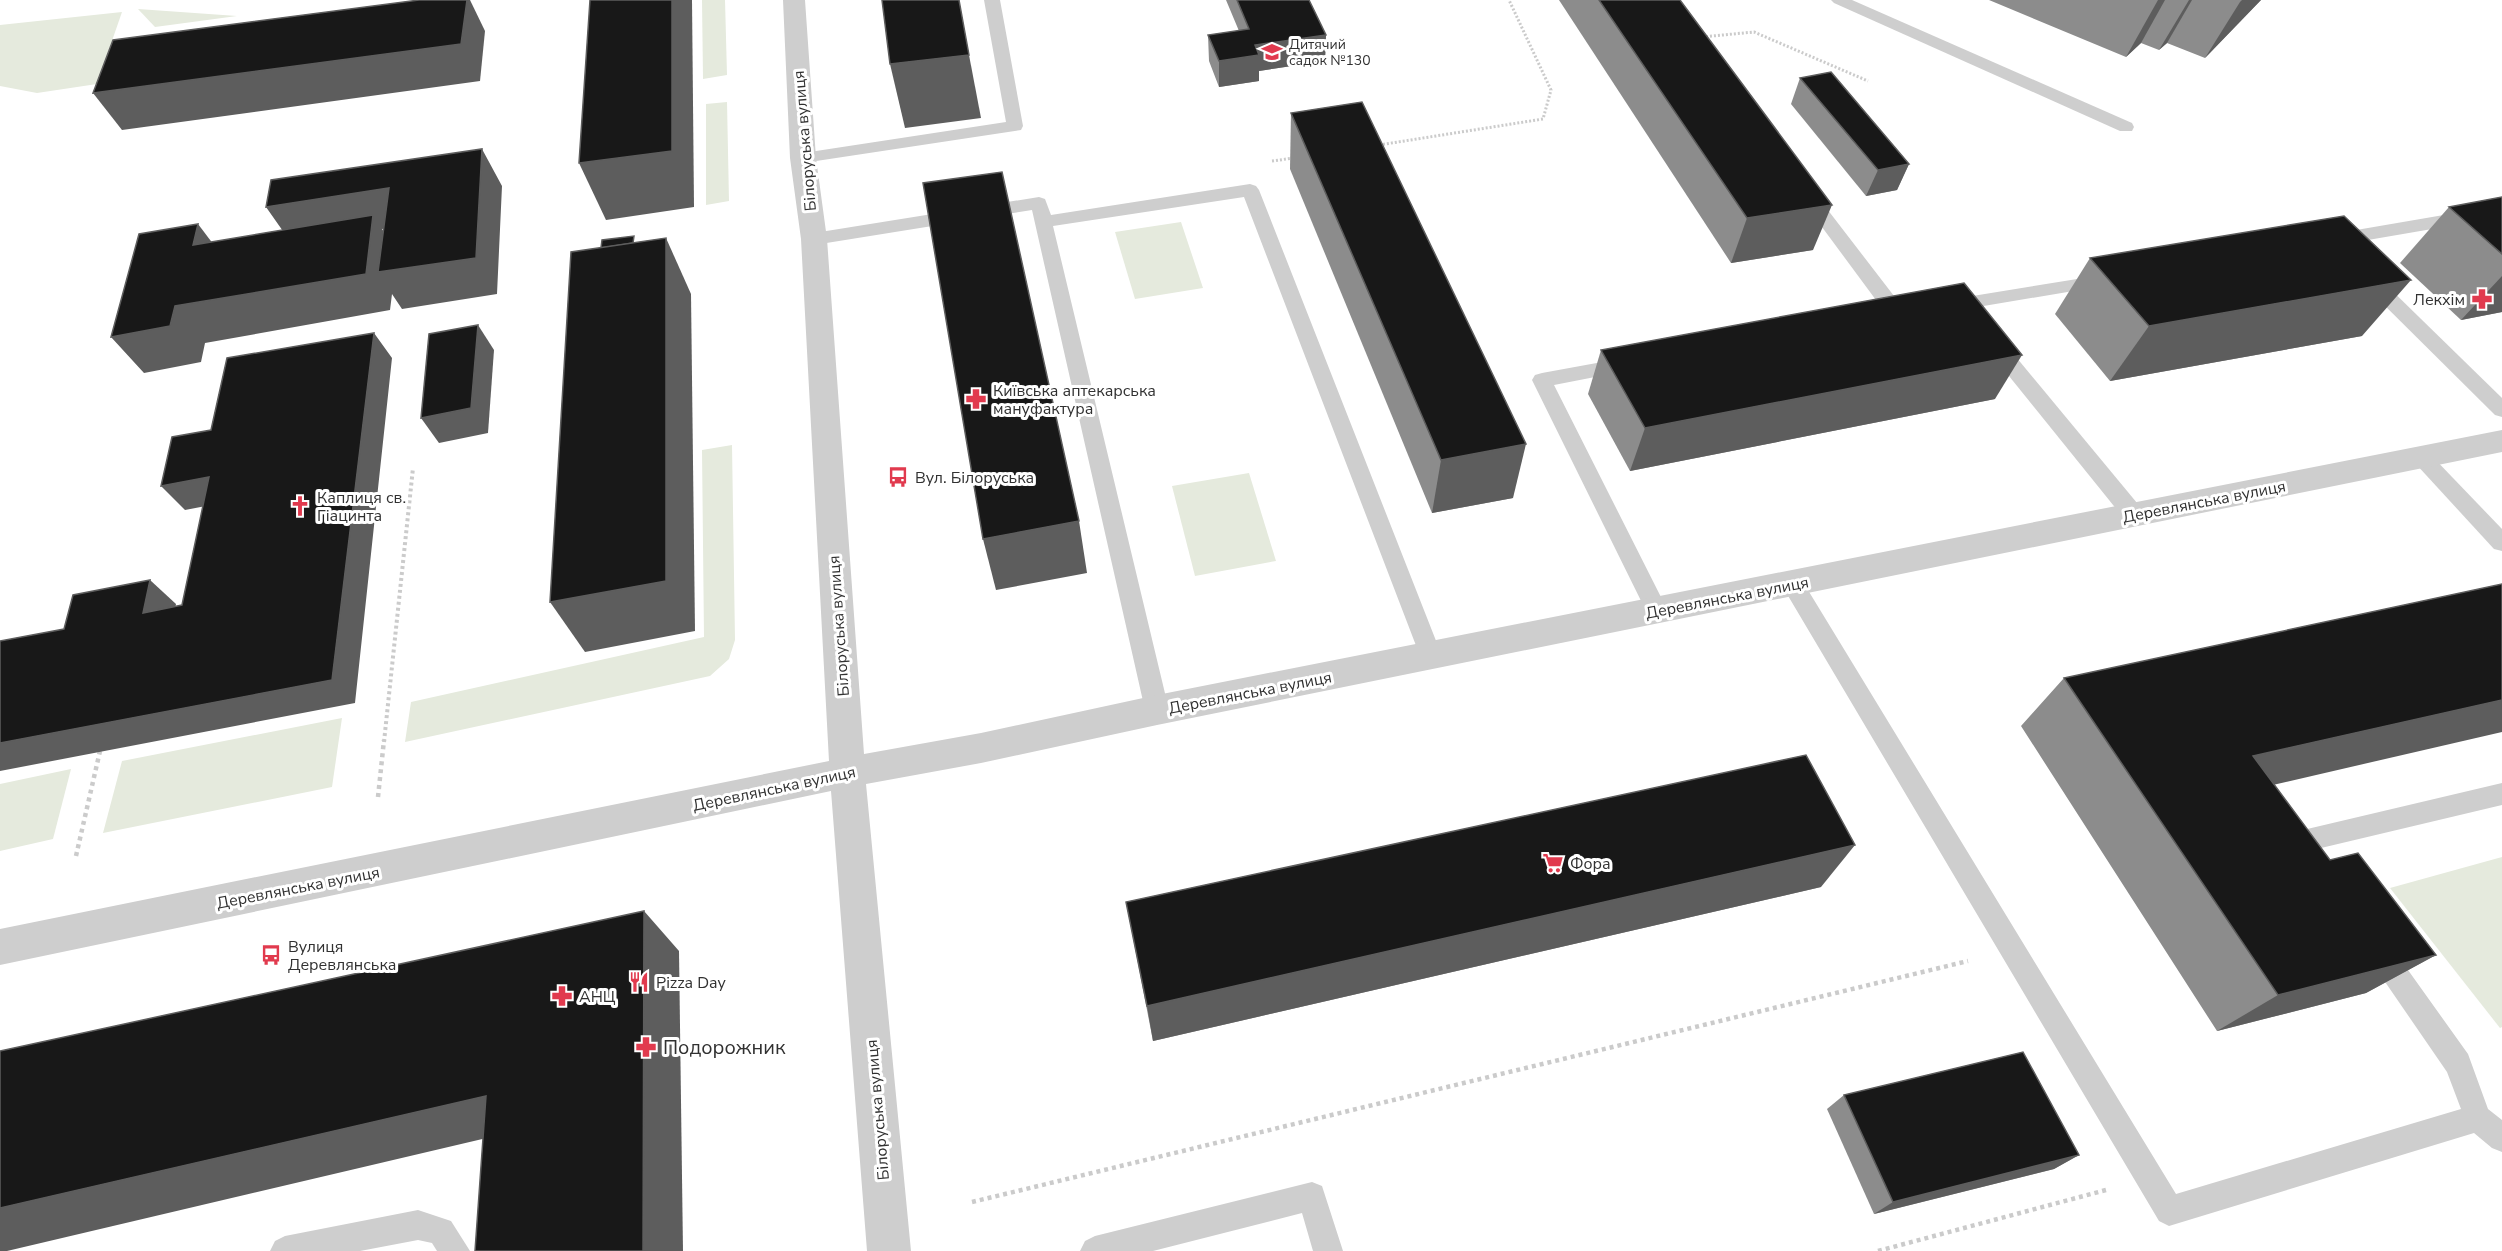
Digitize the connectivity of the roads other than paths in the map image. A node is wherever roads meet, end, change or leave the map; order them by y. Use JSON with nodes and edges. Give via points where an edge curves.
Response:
{"nodes":[{"id":1,"x":794,"y":0,"type":"edge"},
{"id":2,"x":992,"y":0,"type":"edge"},
{"id":3,"x":1839,"y":0,"type":"edge"},
{"id":4,"x":2126,"y":127,"type":"dead end"},
{"id":5,"x":803,"y":158,"type":"junction"},
{"id":6,"x":1797,"y":181,"type":"edge"},
{"id":7,"x":2502,"y":211,"type":"edge"},
{"id":8,"x":1043,"y":222,"type":"junction"},
{"id":9,"x":814,"y":239,"type":"junction"},
{"id":10,"x":2124,"y":277,"type":"edge"},
{"id":11,"x":1962,"y":304,"type":"junction"},
{"id":12,"x":1897,"y":314,"type":"junction"},
{"id":13,"x":1874,"y":318,"type":"edge"},
{"id":14,"x":1645,"y":361,"type":"edge"},
{"id":15,"x":2502,"y":410,"type":"edge"},
{"id":16,"x":2502,"y":441,"type":"edge"},
{"id":17,"x":2422,"y":458,"type":"junction"},
{"id":18,"x":2133,"y":515,"type":"junction"},
{"id":19,"x":2502,"y":543,"type":"edge"},
{"id":20,"x":1792,"y":584,"type":"junction"},
{"id":21,"x":1657,"y":611,"type":"junction"},
{"id":22,"x":1431,"y":656,"type":"junction"},
{"id":23,"x":1157,"y":710,"type":"junction"},
{"id":24,"x":849,"y":772,"type":"junction"},
{"id":25,"x":2502,"y":794,"type":"edge"},
{"id":26,"x":2323,"y":870,"type":"edge"},
{"id":27,"x":2364,"y":928,"type":"edge"},
{"id":28,"x":0,"y":947,"type":"edge"},
{"id":29,"x":2478,"y":1118,"type":"junction"},
{"id":30,"x":2502,"y":1138,"type":"edge"},
{"id":31,"x":285,"y":1251,"type":"edge"},
{"id":32,"x":455,"y":1251,"type":"edge"},
{"id":33,"x":889,"y":1251,"type":"edge"},
{"id":34,"x":1095,"y":1251,"type":"edge"},
{"id":35,"x":1328,"y":1251,"type":"edge"}],
"edges":[{"from":1,"to":5,"type":"street","name":"Білоруська вулиця"},
{"from":2,"to":5,"type":"lane","via":[[1015,126]]},
{"from":3,"to":4,"type":"lane"},
{"from":5,"to":9,"type":"street","name":"Білоруська вулиця"},
{"from":6,"to":12,"type":"lane"},
{"from":7,"to":15,"type":"lane","via":[[2324,241],[2350,260]]},
{"from":8,"to":9,"type":"lane","via":[[1039,203]]},
{"from":8,"to":22,"type":"lane","via":[[1250,190]]},
{"from":8,"to":23,"type":"lane"},
{"from":9,"to":24,"type":"street","name":"Білоруська вулиця"},
{"from":10,"to":11,"type":"lane"},
{"from":11,"to":12,"type":"lane"},
{"from":11,"to":18,"type":"lane"},
{"from":12,"to":13,"type":"lane"},
{"from":14,"to":21,"type":"lane","via":[[1542,380]]},
{"from":16,"to":17,"type":"street","name":"Деревлянська вулиця"},
{"from":17,"to":18,"type":"street","name":"Деревлянська вулиця"},
{"from":17,"to":19,"type":"lane"},
{"from":18,"to":20,"type":"street","name":"Деревлянська вулиця"},
{"from":20,"to":21,"type":"street","name":"Деревлянська вулиця"},
{"from":20,"to":29,"type":"lane","via":[[2169,1211]]},
{"from":21,"to":22,"type":"street","name":"Деревлянська вулиця"},
{"from":22,"to":23,"type":"street","name":"Деревлянська вулиця"},
{"from":23,"to":24,"type":"street","name":"Деревлянська вулиця"},
{"from":24,"to":28,"type":"street","name":"Деревлянська вулиця"},
{"from":24,"to":33,"type":"street","name":"Білоруська вулиця"},
{"from":25,"to":26,"type":"lane","via":[[2303,841]]},
{"from":27,"to":29,"type":"lane","via":[[2458,1064]]},
{"from":29,"to":30,"type":"lane"},
{"from":31,"to":32,"type":"lane","via":[[418,1225],[441,1231]]},
{"from":34,"to":35,"type":"lane","via":[[1312,1196]]}]}
